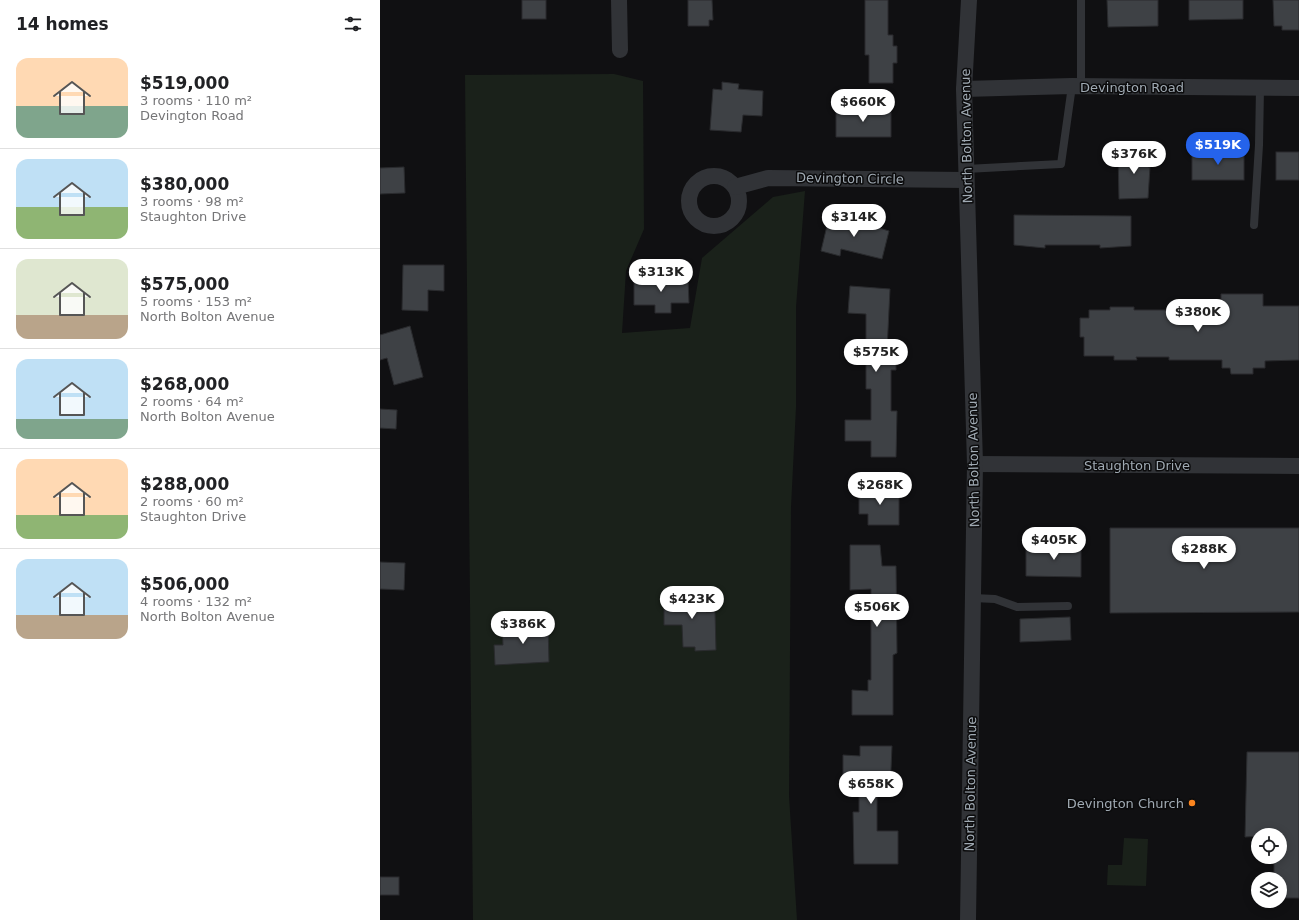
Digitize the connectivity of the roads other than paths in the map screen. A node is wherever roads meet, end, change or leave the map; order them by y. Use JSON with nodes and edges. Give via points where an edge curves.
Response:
{"nodes":[{"id":1,"x":619,"y":0,"type":"edge"},
{"id":2,"x":969,"y":0,"type":"edge"},
{"id":3,"x":1081,"y":0,"type":"edge"},
{"id":4,"x":620,"y":50,"type":"dead end"},
{"id":5,"x":1077,"y":86,"type":"junction"},
{"id":6,"x":1260,"y":88,"type":"junction"},
{"id":7,"x":1299,"y":88,"type":"edge"},
{"id":8,"x":964,"y":89,"type":"junction"},
{"id":9,"x":966,"y":174,"type":"junction"},
{"id":10,"x":735,"y":187,"type":"dead end"},
{"id":11,"x":1254,"y":225,"type":"dead end"},
{"id":12,"x":975,"y":464,"type":"junction"},
{"id":13,"x":1299,"y":466,"type":"edge"},
{"id":14,"x":973,"y":598,"type":"junction"},
{"id":15,"x":1068,"y":606,"type":"dead end"},
{"id":16,"x":968,"y":920,"type":"edge"}],
"edges":[{"from":1,"to":4,"type":"street"},
{"from":2,"to":8,"type":"street","name":"North Bolton Avenue"},
{"from":3,"to":5,"type":"lane"},
{"from":5,"to":6,"type":"street","name":"Devington Road"},
{"from":5,"to":8,"type":"street","name":"Devington Road"},
{"from":5,"to":9,"type":"lane","via":[[1061,164]]},
{"from":6,"to":7,"type":"street","name":"Devington Road"},
{"from":6,"to":11,"type":"lane"},
{"from":8,"to":9,"type":"street","name":"North Bolton Avenue"},
{"from":9,"to":10,"type":"street","name":"Devington Circle","via":[[768,178]]},
{"from":9,"to":12,"type":"street","name":"North Bolton Avenue"},
{"from":12,"to":13,"type":"street","name":"Staughton Drive"},
{"from":12,"to":14,"type":"street","name":"North Bolton Avenue"},
{"from":14,"to":15,"type":"lane","via":[[995,599],[1017,607]]},
{"from":14,"to":16,"type":"street","name":"North Bolton Avenue"}]}
